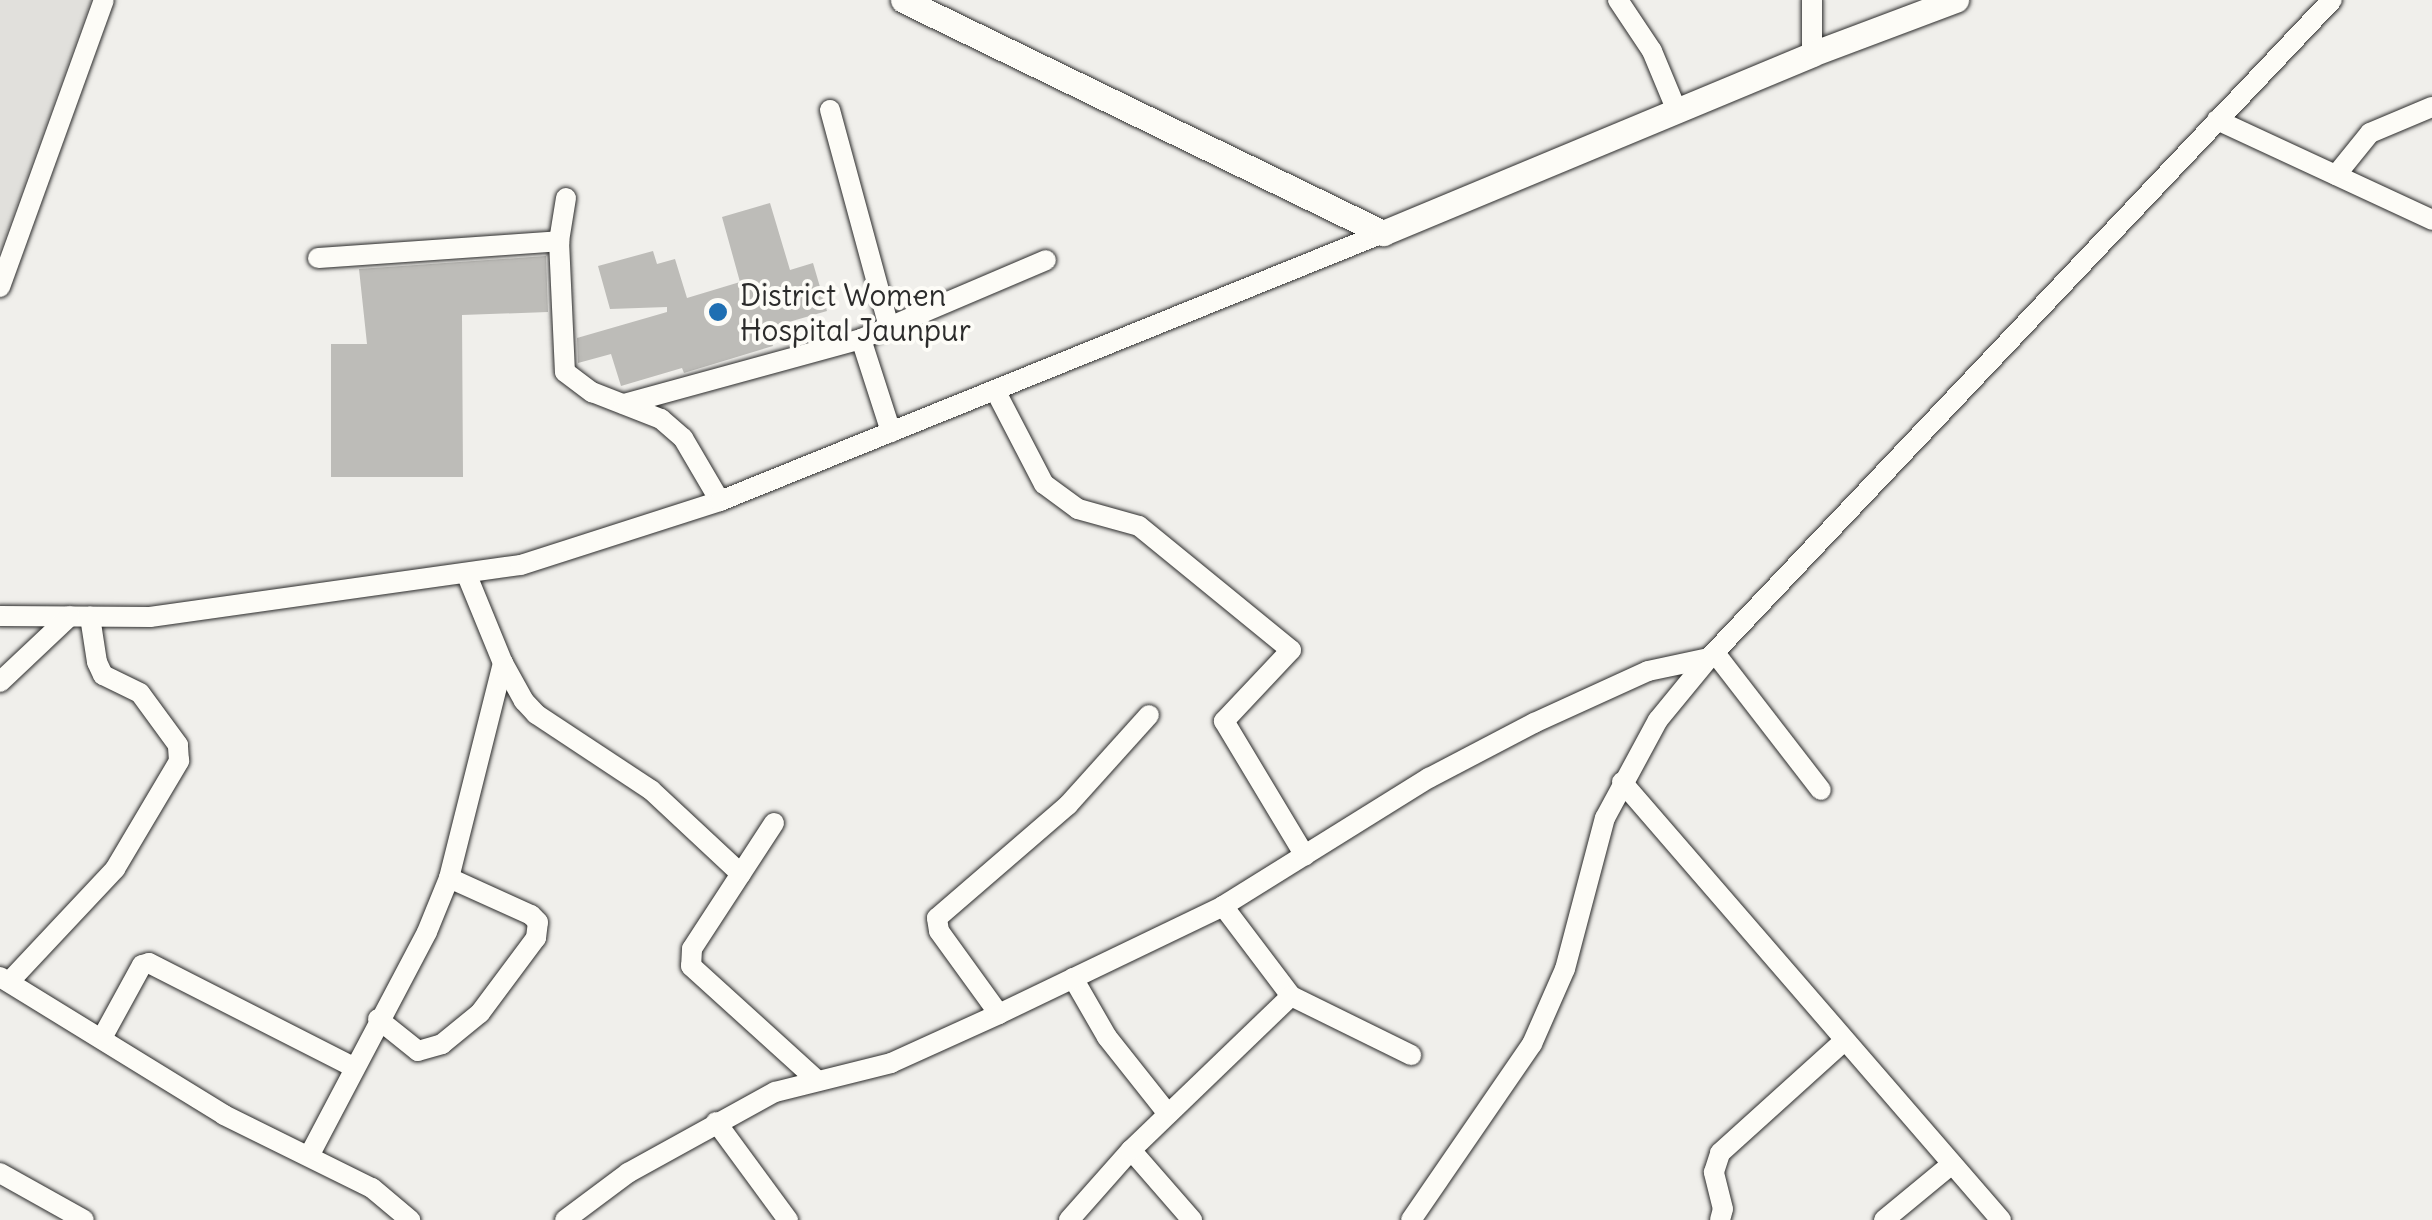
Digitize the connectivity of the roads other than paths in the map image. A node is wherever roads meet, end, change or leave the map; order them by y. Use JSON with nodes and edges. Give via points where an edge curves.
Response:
{"nodes":[{"id":1,"x":104,"y":0,"type":"edge"},
{"id":2,"x":903,"y":0,"type":"edge"},
{"id":3,"x":1618,"y":0,"type":"edge"},
{"id":4,"x":1812,"y":0,"type":"edge"},
{"id":5,"x":1956,"y":0,"type":"edge"},
{"id":6,"x":2332,"y":0,"type":"edge"},
{"id":7,"x":940,"y":9,"type":"edge"},
{"id":8,"x":1812,"y":54,"type":"junction"},
{"id":9,"x":2432,"y":107,"type":"edge"},
{"id":10,"x":830,"y":110,"type":"dead end"},
{"id":11,"x":1676,"y":111,"type":"junction"},
{"id":12,"x":2217,"y":120,"type":"junction"},
{"id":13,"x":2336,"y":175,"type":"junction"},
{"id":14,"x":566,"y":198,"type":"dead end"},
{"id":15,"x":2432,"y":220,"type":"edge"},
{"id":16,"x":1383,"y":233,"type":"junction"},
{"id":17,"x":559,"y":241,"type":"junction"},
{"id":18,"x":318,"y":258,"type":"dead end"},
{"id":19,"x":1046,"y":260,"type":"dead end"},
{"id":20,"x":0,"y":287,"type":"edge"},
{"id":21,"x":889,"y":327,"type":"junction"},
{"id":22,"x":861,"y":339,"type":"junction"},
{"id":23,"x":994,"y":390,"type":"junction"},
{"id":24,"x":624,"y":404,"type":"junction"},
{"id":25,"x":892,"y":432,"type":"junction"},
{"id":26,"x":720,"y":502,"type":"junction"},
{"id":27,"x":466,"y":573,"type":"junction"},
{"id":28,"x":0,"y":616,"type":"edge"},
{"id":29,"x":80,"y":616,"type":"junction"},
{"id":30,"x":1712,"y":656,"type":"junction"},
{"id":31,"x":503,"y":664,"type":"junction"},
{"id":32,"x":0,"y":682,"type":"edge"},
{"id":33,"x":1149,"y":715,"type":"dead end"},
{"id":34,"x":1622,"y":782,"type":"junction"},
{"id":35,"x":1821,"y":790,"type":"dead end"},
{"id":36,"x":774,"y":823,"type":"dead end"},
{"id":37,"x":1304,"y":856,"type":"junction"},
{"id":38,"x":741,"y":874,"type":"junction"},
{"id":39,"x":448,"y":878,"type":"junction"},
{"id":40,"x":1223,"y":906,"type":"junction"},
{"id":41,"x":1073,"y":978,"type":"junction"},
{"id":42,"x":5,"y":980,"type":"edge"},
{"id":43,"x":1291,"y":996,"type":"junction"},
{"id":44,"x":999,"y":1014,"type":"junction"},
{"id":45,"x":378,"y":1019,"type":"junction"},
{"id":46,"x":102,"y":1038,"type":"junction"},
{"id":47,"x":1843,"y":1042,"type":"junction"},
{"id":48,"x":1411,"y":1054,"type":"dead end"},
{"id":49,"x":353,"y":1067,"type":"junction"},
{"id":50,"x":818,"y":1081,"type":"junction"},
{"id":51,"x":1168,"y":1114,"type":"junction"},
{"id":52,"x":716,"y":1122,"type":"junction"},
{"id":53,"x":1131,"y":1150,"type":"junction"},
{"id":54,"x":309,"y":1156,"type":"junction"},
{"id":55,"x":1952,"y":1164,"type":"junction"},
{"id":56,"x":0,"y":1173,"type":"edge"},
{"id":57,"x":49,"y":1212,"type":"edge"},
{"id":58,"x":84,"y":1220,"type":"edge"},
{"id":59,"x":410,"y":1220,"type":"edge"},
{"id":60,"x":564,"y":1220,"type":"edge"},
{"id":61,"x":788,"y":1220,"type":"edge"},
{"id":62,"x":1069,"y":1220,"type":"edge"},
{"id":63,"x":1192,"y":1220,"type":"edge"},
{"id":64,"x":1411,"y":1220,"type":"edge"},
{"id":65,"x":1720,"y":1220,"type":"edge"},
{"id":66,"x":1884,"y":1220,"type":"edge"},
{"id":67,"x":2001,"y":1220,"type":"edge"}],
"edges":[{"from":1,"to":20,"type":"street"},
{"from":2,"to":7,"type":"main road"},
{"from":3,"to":11,"type":"street","via":[[1652,51]]},
{"from":4,"to":8,"type":"street"},
{"from":5,"to":8,"type":"main road"},
{"from":6,"to":12,"type":"street"},
{"from":7,"to":16,"type":"main road"},
{"from":8,"to":11,"type":"main road"},
{"from":9,"to":13,"type":"street","via":[[2370,133]]},
{"from":10,"to":21,"type":"street"},
{"from":11,"to":16,"type":"main road"},
{"from":12,"to":13,"type":"street"},
{"from":12,"to":30,"type":"street"},
{"from":13,"to":15,"type":"street"},
{"from":14,"to":17,"type":"street"},
{"from":16,"to":23,"type":"street"},
{"from":17,"to":18,"type":"street"},
{"from":17,"to":24,"type":"street","via":[[565,372]]},
{"from":19,"to":21,"type":"street"},
{"from":21,"to":22,"type":"street"},
{"from":22,"to":24,"type":"street"},
{"from":22,"to":25,"type":"street"},
{"from":23,"to":25,"type":"street"},
{"from":23,"to":37,"type":"street","via":[[1044,484],[1078,509],[1139,526],[1291,650],[1224,721]]},
{"from":24,"to":26,"type":"street","via":[[661,419],[683,438]]},
{"from":25,"to":26,"type":"street"},
{"from":26,"to":27,"type":"street","via":[[521,565]]},
{"from":27,"to":29,"type":"street","via":[[150,617]]},
{"from":27,"to":31,"type":"street"},
{"from":28,"to":29,"type":"street"},
{"from":29,"to":32,"type":"street"},
{"from":29,"to":42,"type":"street","via":[[103,674],[140,693],[178,745],[180,761],[115,868]]},
{"from":30,"to":34,"type":"street","via":[[1658,720]]},
{"from":30,"to":35,"type":"street"},
{"from":30,"to":37,"type":"street","via":[[1648,671],[1534,723]]},
{"from":31,"to":38,"type":"street","via":[[536,714],[651,790]]},
{"from":31,"to":39,"type":"street"},
{"from":33,"to":44,"type":"street","via":[[1068,805],[938,918],[939,931]]},
{"from":34,"to":47,"type":"street"},
{"from":34,"to":64,"type":"street","via":[[1605,818],[1565,969],[1532,1044]]},
{"from":36,"to":38,"type":"street"},
{"from":37,"to":40,"type":"street"},
{"from":38,"to":50,"type":"street","via":[[692,949],[691,966]]},
{"from":39,"to":45,"type":"street","via":[[427,932]]},
{"from":39,"to":45,"type":"street","via":[[532,915],[536,938],[480,1013],[442,1044],[418,1051]]},
{"from":40,"to":41,"type":"street"},
{"from":40,"to":43,"type":"street"},
{"from":41,"to":44,"type":"street"},
{"from":41,"to":51,"type":"street","via":[[1107,1036]]},
{"from":42,"to":46,"type":"street"},
{"from":43,"to":48,"type":"street"},
{"from":43,"to":51,"type":"street"},
{"from":44,"to":50,"type":"street","via":[[890,1062]]},
{"from":45,"to":49,"type":"street"},
{"from":46,"to":49,"type":"street","via":[[149,963]]},
{"from":46,"to":54,"type":"street","via":[[224,1115]]},
{"from":47,"to":55,"type":"street"},
{"from":47,"to":65,"type":"street","via":[[1720,1153],[1714,1172]]},
{"from":49,"to":54,"type":"street"},
{"from":50,"to":52,"type":"street","via":[[774,1092]]},
{"from":51,"to":53,"type":"street"},
{"from":52,"to":60,"type":"street"},
{"from":52,"to":61,"type":"street"},
{"from":53,"to":62,"type":"street"},
{"from":53,"to":63,"type":"street"},
{"from":54,"to":59,"type":"street","via":[[372,1188]]},
{"from":55,"to":66,"type":"street"},
{"from":55,"to":67,"type":"street"},
{"from":56,"to":57,"type":"street"},
{"from":57,"to":58,"type":"street"}]}
